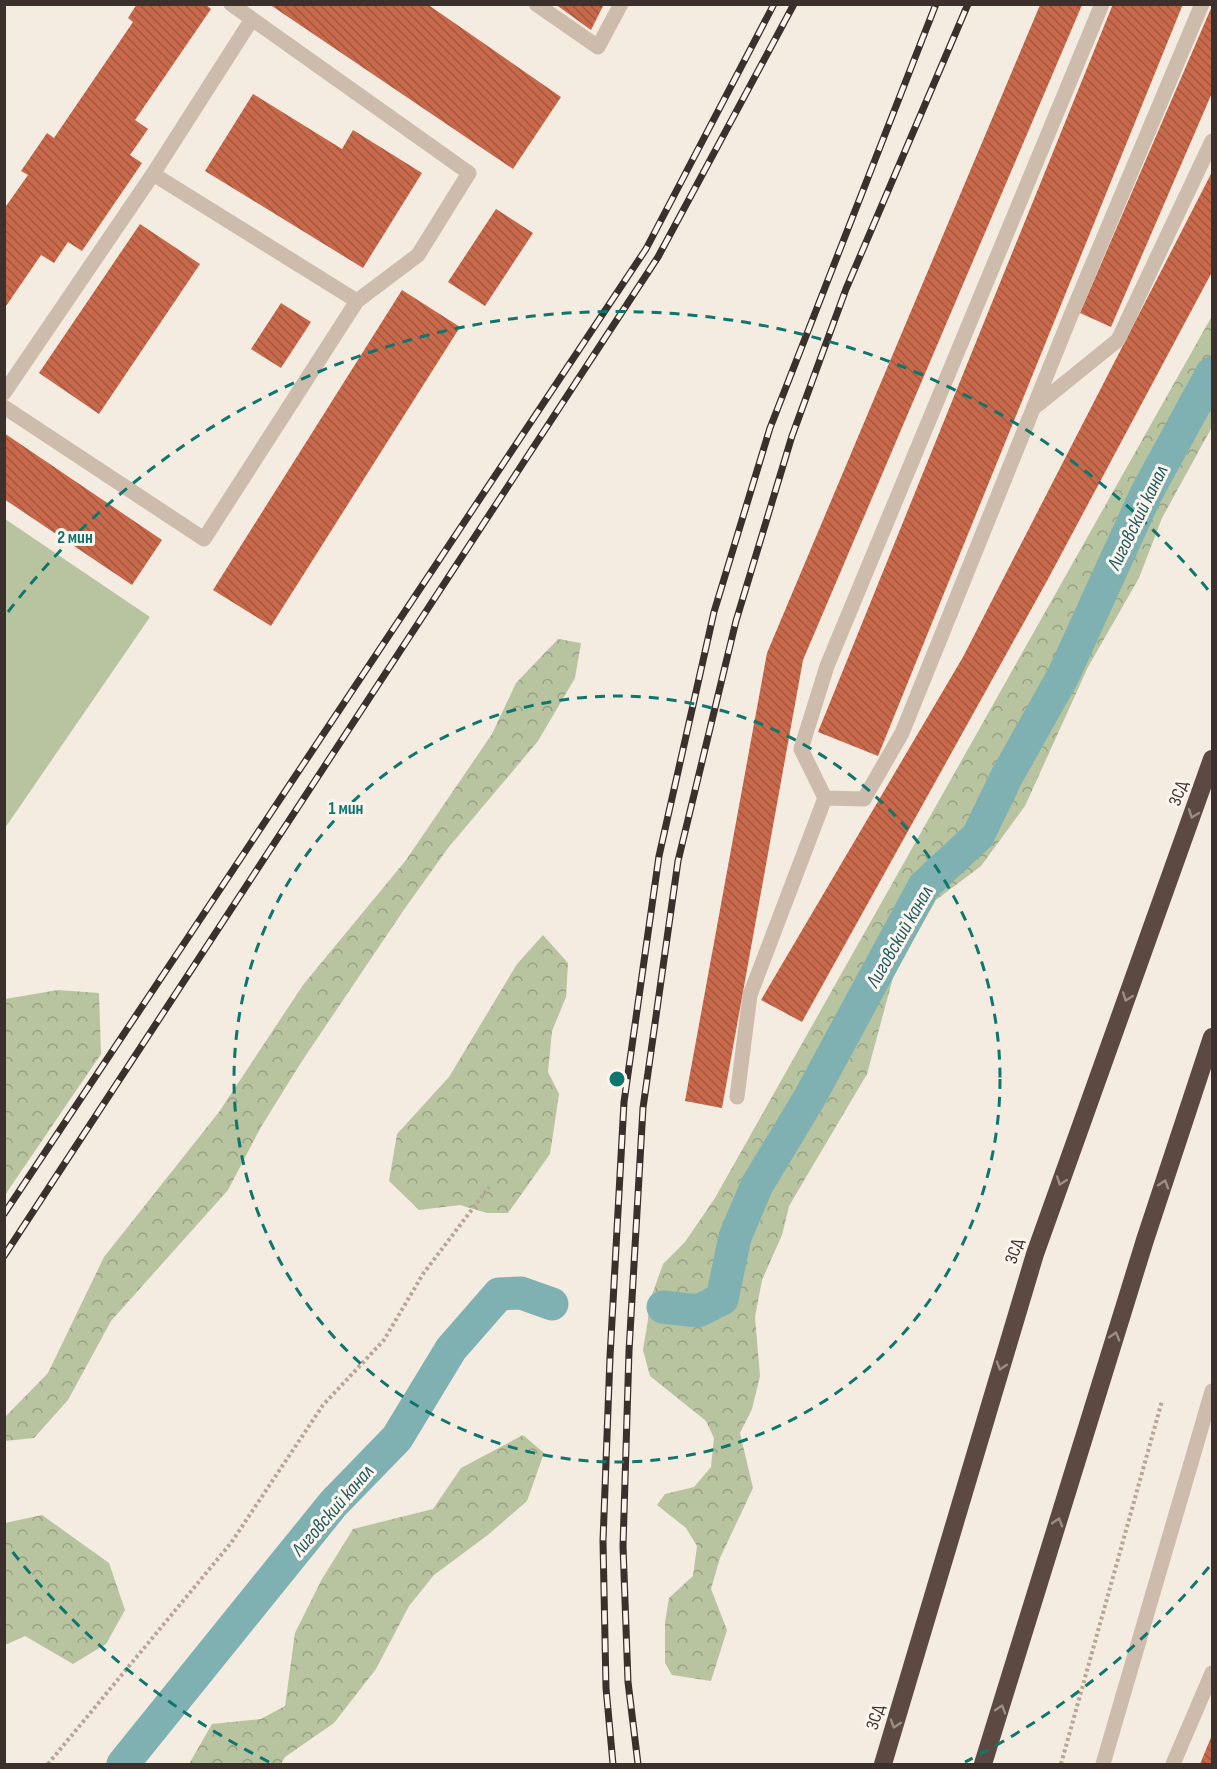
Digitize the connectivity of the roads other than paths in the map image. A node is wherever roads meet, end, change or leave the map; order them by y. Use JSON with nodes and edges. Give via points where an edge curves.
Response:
{"nodes":[{"id":1,"x":231,"y":4,"type":"edge"},
{"id":2,"x":536,"y":4,"type":"edge"},
{"id":3,"x":621,"y":4,"type":"edge"},
{"id":4,"x":1102,"y":4,"type":"edge"},
{"id":5,"x":1202,"y":4,"type":"edge"},
{"id":6,"x":252,"y":20,"type":"junction"},
{"id":7,"x":1212,"y":141,"type":"edge"},
{"id":8,"x":153,"y":174,"type":"junction"},
{"id":9,"x":357,"y":301,"type":"junction"},
{"id":10,"x":4,"y":393,"type":"edge"},
{"id":11,"x":4,"y":407,"type":"edge"},
{"id":12,"x":1033,"y":408,"type":"junction"},
{"id":13,"x":1212,"y":759,"type":"edge"},
{"id":14,"x":825,"y":798,"type":"junction"},
{"id":15,"x":1212,"y":1037,"type":"edge"},
{"id":16,"x":737,"y":1097,"type":"dead end"},
{"id":17,"x":1212,"y":1391,"type":"edge"},
{"id":18,"x":1212,"y":1673,"type":"edge"},
{"id":19,"x":883,"y":1764,"type":"edge"},
{"id":20,"x":983,"y":1764,"type":"edge"},
{"id":21,"x":1103,"y":1764,"type":"edge"},
{"id":22,"x":1173,"y":1764,"type":"edge"}],
"edges":[{"from":1,"to":6,"type":"street"},
{"from":2,"to":3,"type":"street","via":[[598,47]]},
{"from":4,"to":14,"type":"street","via":[[827,666],[801,749]]},
{"from":5,"to":12,"type":"street"},
{"from":6,"to":8,"type":"street"},
{"from":6,"to":9,"type":"street","via":[[469,173],[418,255]]},
{"from":7,"to":12,"type":"street","via":[[1118,340]]},
{"from":8,"to":9,"type":"street"},
{"from":8,"to":10,"type":"street"},
{"from":9,"to":11,"type":"street","via":[[204,539]]},
{"from":12,"to":14,"type":"street","via":[[902,733],[864,799]]},
{"from":13,"to":19,"type":"highway","name":"ЗСД","one_way":true,"via":[[1035,1254]]},
{"from":14,"to":16,"type":"street","via":[[750,995]]},
{"from":20,"to":15,"type":"highway","one_way":true},
{"from":17,"to":21,"type":"street"},
{"from":18,"to":22,"type":"street"}]}
